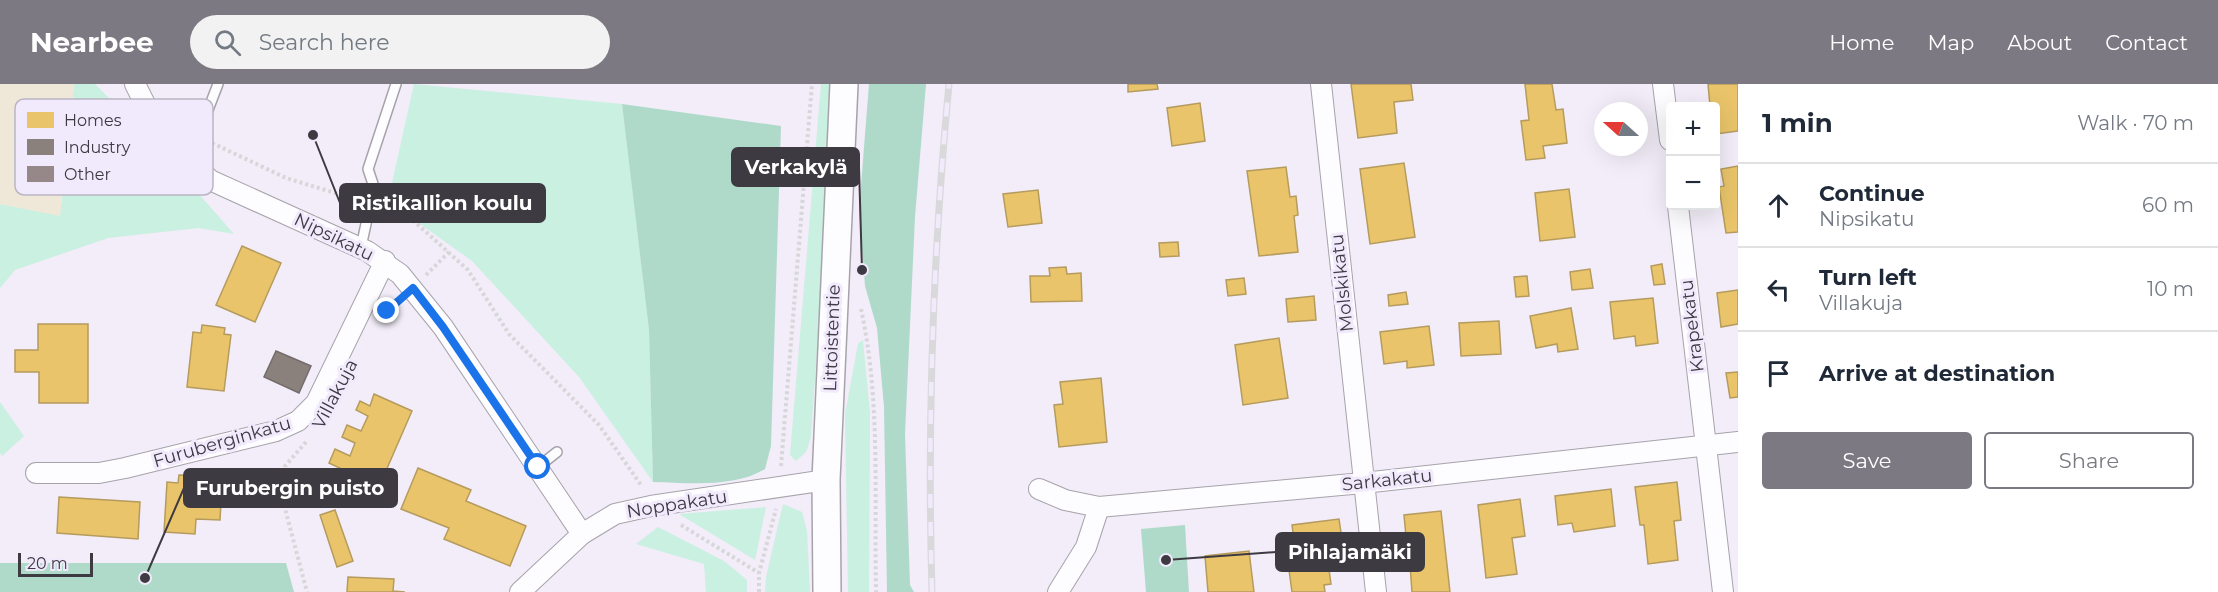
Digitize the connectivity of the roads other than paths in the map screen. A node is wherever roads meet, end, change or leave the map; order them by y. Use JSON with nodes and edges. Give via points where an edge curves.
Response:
{"nodes":[{"id":1,"x":218,"y":84,"type":"edge"},
{"id":2,"x":396,"y":84,"type":"edge"},
{"id":3,"x":844,"y":84,"type":"edge"},
{"id":4,"x":1321,"y":84,"type":"edge"},
{"id":5,"x":1663,"y":84,"type":"edge"},
{"id":6,"x":212,"y":99,"type":"edge"},
{"id":7,"x":1666,"y":105,"type":"edge"},
{"id":8,"x":213,"y":182,"type":"edge"},
{"id":9,"x":1678,"y":210,"type":"edge"},
{"id":10,"x":361,"y":248,"type":"junction"},
{"id":11,"x":385,"y":261,"type":"junction"},
{"id":12,"x":1738,"y":442,"type":"edge"},
{"id":13,"x":1706,"y":446,"type":"junction"},
{"id":14,"x":557,"y":452,"type":"dead end"},
{"id":15,"x":538,"y":467,"type":"junction"},
{"id":16,"x":36,"y":473,"type":"dead end"},
{"id":17,"x":826,"y":480,"type":"junction"},
{"id":18,"x":1364,"y":483,"type":"junction"},
{"id":19,"x":1039,"y":489,"type":"dead end"},
{"id":20,"x":1099,"y":507,"type":"junction"},
{"id":21,"x":582,"y":534,"type":"junction"},
{"id":22,"x":520,"y":592,"type":"edge"},
{"id":23,"x":827,"y":592,"type":"edge"},
{"id":24,"x":1058,"y":592,"type":"edge"},
{"id":25,"x":1376,"y":592,"type":"edge"},
{"id":26,"x":1723,"y":592,"type":"edge"}],
"edges":[{"from":1,"to":6,"type":"lane"},
{"from":2,"to":10,"type":"lane","via":[[368,169],[374,187]]},
{"from":3,"to":17,"type":"street","name":"Littoistentie"},
{"from":4,"to":18,"type":"street","name":"Molskikatu"},
{"from":5,"to":7,"type":"street"},
{"from":8,"to":10,"type":"street","name":"Nipsikatu"},
{"from":9,"to":13,"type":"street","name":"Krapekatu"},
{"from":10,"to":11,"type":"street","name":"Nipsikatu"},
{"from":11,"to":15,"type":"street","name":"Nipsikatu","via":[[413,288],[443,327]]},
{"from":11,"to":16,"type":"street","name":"Furuberginkatu","via":[[323,391],[308,414],[298,421],[276,431],[99,473]]},
{"from":12,"to":13,"type":"street","name":"Sarkakatu"},
{"from":13,"to":18,"type":"street","name":"Sarkakatu"},
{"from":13,"to":26,"type":"street","name":"Krapekatu"},
{"from":14,"to":15,"type":"lane"},
{"from":15,"to":21,"type":"street","name":"Nipsikatu"},
{"from":17,"to":21,"type":"street","name":"Noppakatu","via":[[651,506],[615,514]]},
{"from":17,"to":23,"type":"street","name":"Littoistentie"},
{"from":18,"to":20,"type":"street","name":"Sarkakatu"},
{"from":18,"to":25,"type":"street","name":"Molskikatu"},
{"from":19,"to":20,"type":"street","name":"Sarkakatu","via":[[1065,500]]},
{"from":20,"to":24,"type":"street","via":[[1086,548]]},
{"from":21,"to":22,"type":"street","name":"Noppakatu"}]}
